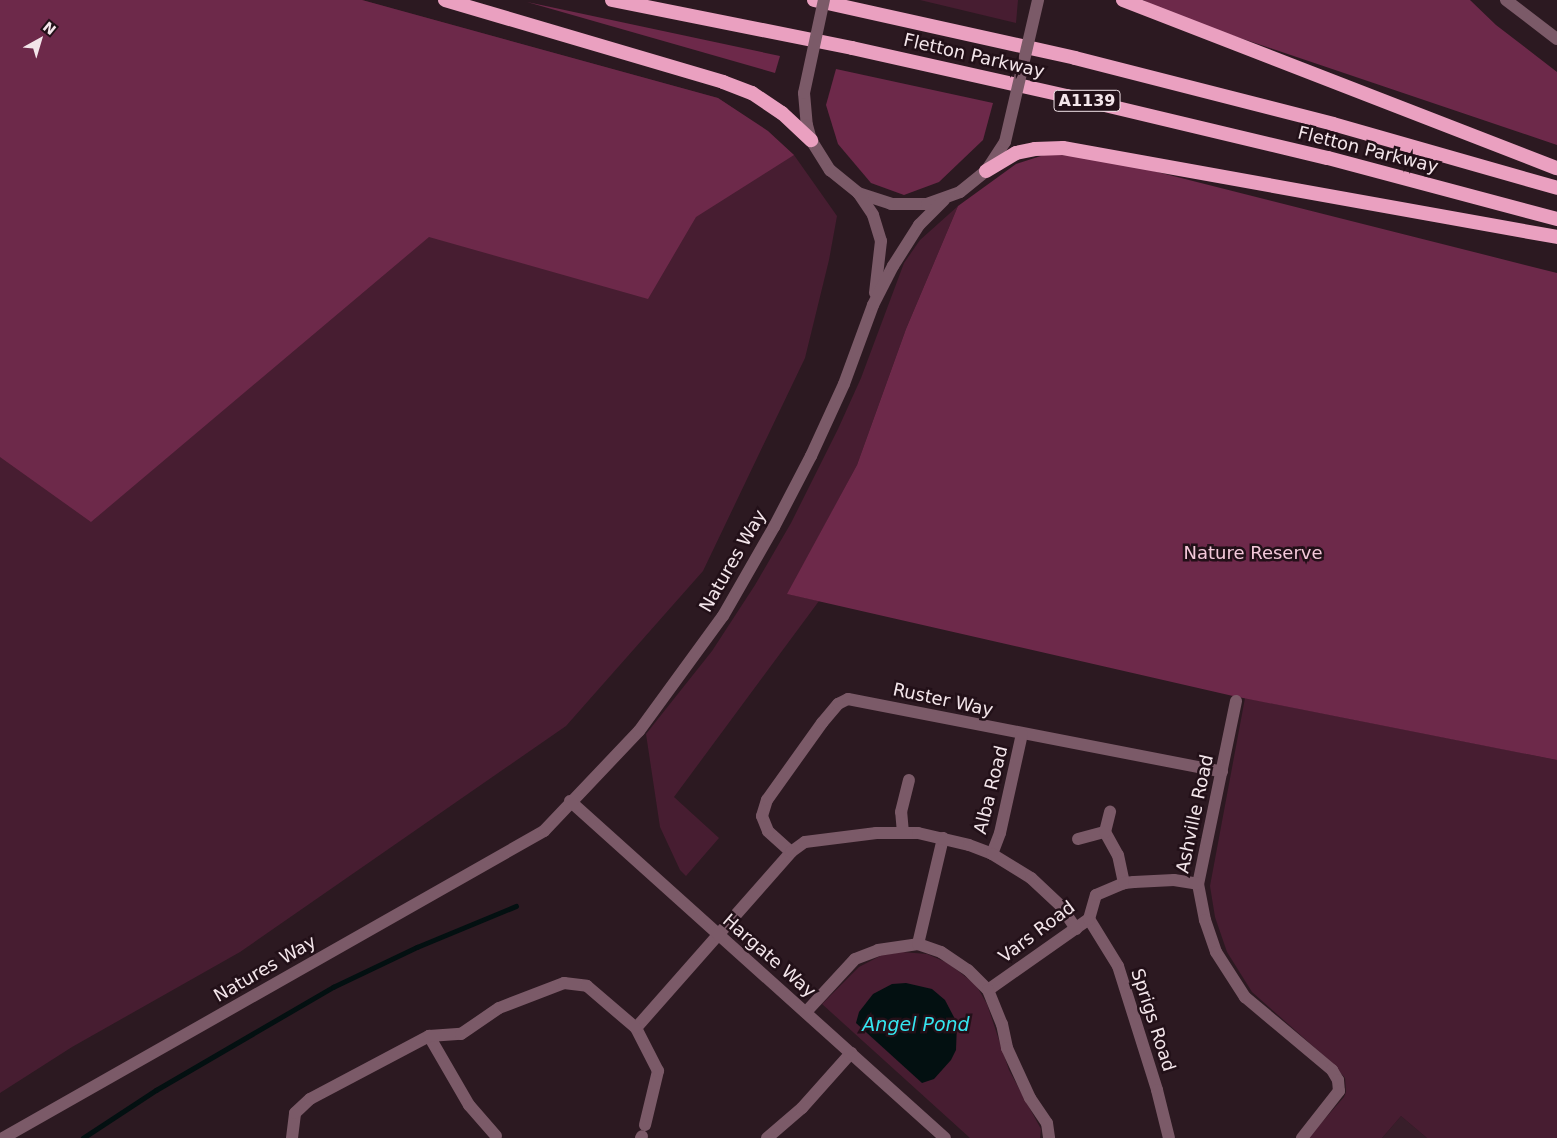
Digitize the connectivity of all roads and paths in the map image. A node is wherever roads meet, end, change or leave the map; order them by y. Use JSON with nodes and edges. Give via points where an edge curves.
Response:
{"nodes":[{"id":1,"x":445,"y":0,"type":"edge"},
{"id":2,"x":612,"y":0,"type":"edge"},
{"id":3,"x":814,"y":0,"type":"edge"},
{"id":4,"x":824,"y":0,"type":"edge"},
{"id":5,"x":1038,"y":0,"type":"edge"},
{"id":6,"x":1123,"y":0,"type":"edge"},
{"id":7,"x":1506,"y":0,"type":"edge"},
{"id":8,"x":1557,"y":40,"type":"edge"},
{"id":9,"x":811,"y":140,"type":"junction"},
{"id":10,"x":1557,"y":168,"type":"edge"},
{"id":11,"x":986,"y":171,"type":"junction"},
{"id":12,"x":1557,"y":188,"type":"edge"},
{"id":13,"x":858,"y":193,"type":"junction"},
{"id":14,"x":944,"y":200,"type":"junction"},
{"id":15,"x":1557,"y":219,"type":"edge"},
{"id":16,"x":1557,"y":237,"type":"edge"},
{"id":17,"x":873,"y":305,"type":"junction"},
{"id":18,"x":1236,"y":701,"type":"dead end"},
{"id":19,"x":1022,"y":734,"type":"junction"},
{"id":20,"x":1222,"y":772,"type":"junction"},
{"id":21,"x":909,"y":780,"type":"dead end"},
{"id":22,"x":570,"y":801,"type":"junction"},
{"id":23,"x":1110,"y":812,"type":"dead end"},
{"id":24,"x":1105,"y":832,"type":"junction"},
{"id":25,"x":903,"y":833,"type":"junction"},
{"id":26,"x":943,"y":838,"type":"junction"},
{"id":27,"x":1078,"y":838,"type":"dead end"},
{"id":28,"x":791,"y":852,"type":"junction"},
{"id":29,"x":992,"y":854,"type":"junction"},
{"id":30,"x":1124,"y":883,"type":"junction"},
{"id":31,"x":1198,"y":884,"type":"junction"},
{"id":32,"x":1089,"y":920,"type":"junction"},
{"id":33,"x":1076,"y":928,"type":"junction"},
{"id":34,"x":718,"y":935,"type":"junction"},
{"id":35,"x":918,"y":944,"type":"junction"},
{"id":36,"x":988,"y":990,"type":"junction"},
{"id":37,"x":806,"y":1012,"type":"junction"},
{"id":38,"x":636,"y":1028,"type":"junction"},
{"id":39,"x":429,"y":1036,"type":"junction"},
{"id":40,"x":851,"y":1053,"type":"junction"},
{"id":41,"x":643,"y":1133,"type":"edge"},
{"id":42,"x":496,"y":1136,"type":"dead end"},
{"id":43,"x":3,"y":1138,"type":"edge"},
{"id":44,"x":292,"y":1138,"type":"edge"},
{"id":45,"x":767,"y":1138,"type":"edge"},
{"id":46,"x":945,"y":1138,"type":"edge"},
{"id":47,"x":1049,"y":1138,"type":"edge"},
{"id":48,"x":1169,"y":1138,"type":"edge"},
{"id":49,"x":1302,"y":1138,"type":"edge"}],
"edges":[{"from":1,"to":9,"type":"highway","via":[[752,93],[782,113]]},
{"from":2,"to":15,"type":"highway","name":"Fletton Parkway","number":"A1139","via":[[852,48],[1067,96],[1328,158]]},
{"from":3,"to":12,"type":"highway","name":"Fletton Parkway","number":"A1139","via":[[1066,56],[1314,119]]},
{"from":4,"to":9,"type":"street","bridge":true,"via":[[804,93],[806,125]]},
{"from":5,"to":11,"type":"street","bridge":true,"via":[[1005,142]]},
{"from":6,"to":10,"type":"highway"},
{"from":7,"to":8,"type":"street"},
{"from":9,"to":13,"type":"street","via":[[830,170]]},
{"from":11,"to":14,"type":"street","via":[[960,192]]},
{"from":11,"to":16,"type":"highway","via":[[1016,153],[1063,148]]},
{"from":13,"to":14,"type":"street","via":[[874,200],[909,206]]},
{"from":13,"to":17,"type":"street","name":"Natures Way","via":[[873,215],[881,241]]},
{"from":14,"to":17,"type":"street","name":"Natures Way","via":[[919,225]]},
{"from":17,"to":22,"type":"street","name":"Natures Way","via":[[844,384],[811,456],[723,616],[639,731]]},
{"from":18,"to":20,"type":"street","name":"Ashville Road"},
{"from":19,"to":20,"type":"street","name":"Ruster Way"},
{"from":19,"to":28,"type":"street","name":"Ruster Way","via":[[848,699],[838,704],[767,800],[762,816],[768,831]]},
{"from":19,"to":29,"type":"street","name":"Alba Road","via":[[1000,833]]},
{"from":20,"to":31,"type":"street","name":"Ashville Road"},
{"from":21,"to":25,"type":"street","via":[[901,812]]},
{"from":22,"to":34,"type":"street","name":"Hargate Way"},
{"from":22,"to":43,"type":"street","name":"Natures Way","via":[[544,831]]},
{"from":23,"to":24,"type":"street"},
{"from":24,"to":27,"type":"street"},
{"from":24,"to":30,"type":"street","via":[[1118,855]]},
{"from":25,"to":26,"type":"street"},
{"from":25,"to":28,"type":"street","via":[[805,842]]},
{"from":26,"to":29,"type":"street"},
{"from":26,"to":35,"type":"street"},
{"from":28,"to":34,"type":"street"},
{"from":29,"to":33,"type":"street","via":[[1031,878],[1060,905]]},
{"from":30,"to":31,"type":"street","name":"Vars Road","via":[[1174,880]]},
{"from":30,"to":32,"type":"street","name":"Vars Road","via":[[1096,894]]},
{"from":31,"to":49,"type":"street","name":"Ashville Road","via":[[1216,952],[1244,998],[1332,1070],[1338,1080],[1339,1091]]},
{"from":32,"to":33,"type":"street","name":"Vars Road"},
{"from":32,"to":48,"type":"street","name":"Sprigs Road","via":[[1118,966]]},
{"from":33,"to":36,"type":"street","name":"Vars Road"},
{"from":34,"to":37,"type":"street","name":"Hargate Way"},
{"from":34,"to":38,"type":"street"},
{"from":35,"to":36,"type":"street","via":[[941,952],[968,970]]},
{"from":35,"to":37,"type":"street","via":[[878,950],[855,959]]},
{"from":36,"to":47,"type":"street","via":[[1002,1024],[1007,1048],[1030,1098],[1047,1123]]},
{"from":37,"to":40,"type":"street","name":"Hargate Way"},
{"from":38,"to":39,"type":"street","via":[[587,986],[564,983],[499,1008],[461,1034]]},
{"from":38,"to":41,"type":"street","via":[[658,1071]]},
{"from":39,"to":42,"type":"street","via":[[469,1105]]},
{"from":39,"to":44,"type":"street","via":[[310,1099],[295,1113]]},
{"from":40,"to":45,"type":"street","via":[[802,1108]]},
{"from":40,"to":46,"type":"street","name":"Hargate Way"}]}
